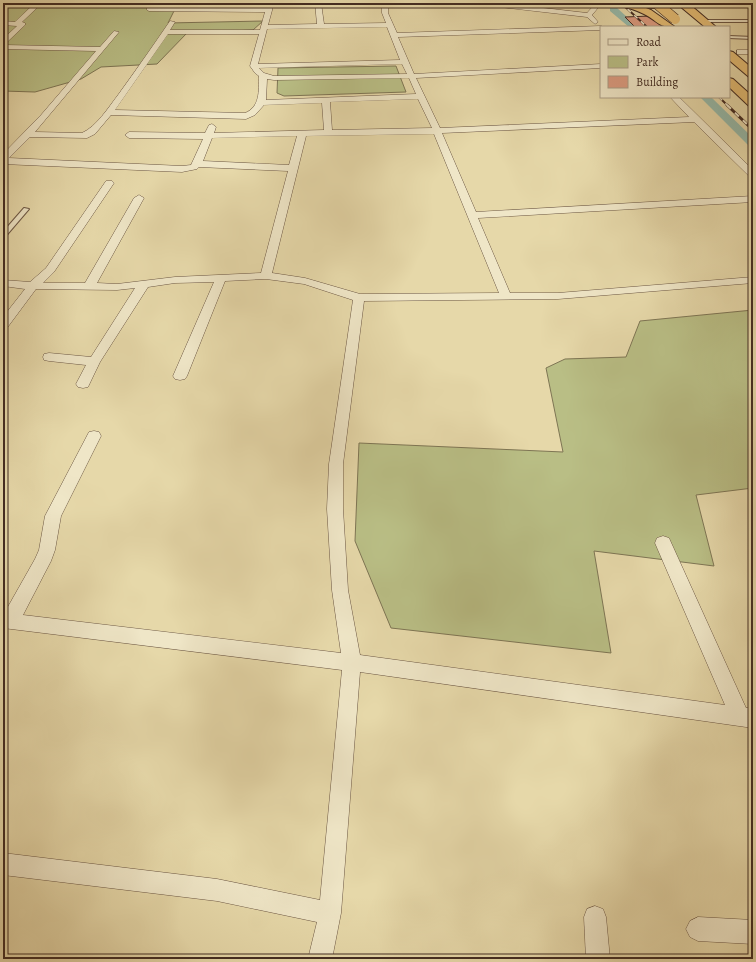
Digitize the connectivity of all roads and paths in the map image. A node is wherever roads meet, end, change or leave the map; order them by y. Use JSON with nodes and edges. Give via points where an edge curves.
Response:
{"nodes":[{"id":1,"x":39,"y":3,"type":"edge"},
{"id":2,"x":318,"y":3,"type":"edge"},
{"id":3,"x":385,"y":3,"type":"edge"},
{"id":4,"x":483,"y":3,"type":"edge"},
{"id":5,"x":599,"y":3,"type":"edge"},
{"id":6,"x":620,"y":3,"type":"edge"},
{"id":7,"x":623,"y":3,"type":"edge"},
{"id":8,"x":668,"y":3,"type":"edge"},
{"id":9,"x":649,"y":5,"type":"edge"},
{"id":10,"x":270,"y":6,"type":"edge"},
{"id":11,"x":149,"y":9,"type":"dead end"},
{"id":12,"x":685,"y":12,"type":"edge"},
{"id":13,"x":589,"y":15,"type":"junction"},
{"id":14,"x":751,"y":21,"type":"dead end"},
{"id":15,"x":172,"y":22,"type":"dead end"},
{"id":16,"x":3,"y":23,"type":"edge"},
{"id":17,"x":17,"y":23,"type":"junction"},
{"id":18,"x":672,"y":24,"type":"edge"},
{"id":19,"x":390,"y":25,"type":"junction"},
{"id":20,"x":704,"y":25,"type":"edge"},
{"id":21,"x":321,"y":26,"type":"junction"},
{"id":22,"x":602,"y":26,"type":"edge"},
{"id":23,"x":600,"y":28,"type":"edge"},
{"id":24,"x":263,"y":30,"type":"junction"},
{"id":25,"x":116,"y":32,"type":"dead end"},
{"id":26,"x":166,"y":32,"type":"junction"},
{"id":27,"x":394,"y":35,"type":"junction"},
{"id":28,"x":730,"y":37,"type":"edge"},
{"id":29,"x":753,"y":38,"type":"edge"},
{"id":30,"x":3,"y":43,"type":"edge"},
{"id":31,"x":730,"y":43,"type":"edge"},
{"id":32,"x":3,"y":47,"type":"edge"},
{"id":33,"x":102,"y":48,"type":"junction"},
{"id":34,"x":740,"y":52,"type":"junction"},
{"id":35,"x":753,"y":52,"type":"edge"},
{"id":36,"x":730,"y":55,"type":"edge"},
{"id":37,"x":404,"y":62,"type":"junction"},
{"id":38,"x":753,"y":62,"type":"edge"},
{"id":39,"x":254,"y":66,"type":"junction"},
{"id":40,"x":600,"y":66,"type":"edge"},
{"id":41,"x":730,"y":68,"type":"edge"},
{"id":42,"x":753,"y":75,"type":"edge"},
{"id":43,"x":264,"y":76,"type":"junction"},
{"id":44,"x":411,"y":76,"type":"junction"},
{"id":45,"x":730,"y":82,"type":"edge"},
{"id":46,"x":753,"y":89,"type":"edge"},
{"id":47,"x":420,"y":96,"type":"junction"},
{"id":48,"x":675,"y":98,"type":"edge"},
{"id":49,"x":326,"y":100,"type":"junction"},
{"id":50,"x":262,"y":103,"type":"junction"},
{"id":51,"x":753,"y":103,"type":"edge"},
{"id":52,"x":109,"y":112,"type":"junction"},
{"id":53,"x":217,"y":116,"type":"junction"},
{"id":54,"x":695,"y":119,"type":"junction"},
{"id":55,"x":437,"y":131,"type":"junction"},
{"id":56,"x":302,"y":133,"type":"junction"},
{"id":57,"x":328,"y":133,"type":"junction"},
{"id":58,"x":28,"y":134,"type":"junction"},
{"id":59,"x":128,"y":135,"type":"dead end"},
{"id":60,"x":207,"y":136,"type":"junction"},
{"id":61,"x":3,"y":160,"type":"edge"},
{"id":62,"x":197,"y":164,"type":"junction"},
{"id":63,"x":750,"y":167,"type":"edge"},
{"id":64,"x":292,"y":168,"type":"junction"},
{"id":65,"x":753,"y":175,"type":"edge"},
{"id":66,"x":109,"y":183,"type":"dead end"},
{"id":67,"x":139,"y":198,"type":"dead end"},
{"id":68,"x":753,"y":198,"type":"edge"},
{"id":69,"x":26,"y":209,"type":"dead end"},
{"id":70,"x":472,"y":215,"type":"junction"},
{"id":71,"x":3,"y":236,"type":"edge"},
{"id":72,"x":266,"y":276,"type":"junction"},
{"id":73,"x":221,"y":278,"type":"junction"},
{"id":74,"x":753,"y":280,"type":"edge"},
{"id":75,"x":3,"y":283,"type":"edge"},
{"id":76,"x":143,"y":285,"type":"junction"},
{"id":77,"x":32,"y":286,"type":"junction"},
{"id":78,"x":89,"y":287,"type":"junction"},
{"id":79,"x":506,"y":297,"type":"junction"},
{"id":80,"x":359,"y":298,"type":"junction"},
{"id":81,"x":3,"y":325,"type":"edge"},
{"id":82,"x":49,"y":358,"type":"dead end"},
{"id":83,"x":94,"y":362,"type":"junction"},
{"id":84,"x":180,"y":376,"type":"dead end"},
{"id":85,"x":83,"y":384,"type":"dead end"},
{"id":86,"x":94,"y":436,"type":"dead end"},
{"id":87,"x":663,"y":543,"type":"dead end"},
{"id":88,"x":6,"y":620,"type":"edge"},
{"id":89,"x":352,"y":662,"type":"junction"},
{"id":90,"x":746,"y":717,"type":"edge"},
{"id":91,"x":3,"y":864,"type":"edge"},
{"id":92,"x":330,"y":913,"type":"junction"},
{"id":93,"x":595,"y":917,"type":"dead end"},
{"id":94,"x":698,"y":929,"type":"dead end"},
{"id":95,"x":753,"y":932,"type":"edge"},
{"id":96,"x":320,"y":959,"type":"edge"},
{"id":97,"x":598,"y":959,"type":"edge"}],
"edges":[{"from":1,"to":17,"type":"street"},
{"from":2,"to":21,"type":"street"},
{"from":3,"to":19,"type":"street","via":[[385,13]]},
{"from":4,"to":13,"type":"street"},
{"from":5,"to":13,"type":"street"},
{"from":6,"to":7,"type":"highway"},
{"from":7,"to":9,"type":"highway"},
{"from":7,"to":18,"type":"highway"},
{"from":8,"to":12,"type":"highway"},
{"from":9,"to":12,"type":"highway"},
{"from":9,"to":18,"type":"highway"},
{"from":10,"to":11,"type":"street"},
{"from":10,"to":24,"type":"street"},
{"from":12,"to":18,"type":"highway"},
{"from":12,"to":20,"type":"highway"},
{"from":13,"to":22,"type":"street","via":[[592,21]]},
{"from":14,"to":20,"type":"lane"},
{"from":15,"to":26,"type":"street"},
{"from":16,"to":17,"type":"street"},
{"from":17,"to":30,"type":"street","via":[[22,26]]},
{"from":19,"to":21,"type":"street"},
{"from":19,"to":27,"type":"street"},
{"from":21,"to":24,"type":"street"},
{"from":23,"to":27,"type":"street"},
{"from":24,"to":26,"type":"street"},
{"from":24,"to":39,"type":"street"},
{"from":25,"to":33,"type":"street"},
{"from":26,"to":52,"type":"street"},
{"from":27,"to":37,"type":"street"},
{"from":28,"to":29,"type":"lane"},
{"from":31,"to":34,"type":"highway"},
{"from":32,"to":33,"type":"street"},
{"from":33,"to":58,"type":"street"},
{"from":34,"to":35,"type":"street"},
{"from":34,"to":38,"type":"highway"},
{"from":36,"to":42,"type":"highway"},
{"from":37,"to":39,"type":"street"},
{"from":37,"to":44,"type":"street"},
{"from":39,"to":43,"type":"street","via":[[257,73]]},
{"from":40,"to":44,"type":"street"},
{"from":41,"to":46,"type":"highway"},
{"from":43,"to":44,"type":"street"},
{"from":43,"to":50,"type":"street"},
{"from":44,"to":47,"type":"street"},
{"from":45,"to":51,"type":"highway"},
{"from":47,"to":49,"type":"street"},
{"from":47,"to":55,"type":"street"},
{"from":48,"to":54,"type":"street"},
{"from":49,"to":50,"type":"street"},
{"from":49,"to":57,"type":"street"},
{"from":50,"to":53,"type":"street","via":[[253,114]]},
{"from":52,"to":53,"type":"street"},
{"from":52,"to":58,"type":"street","via":[[92,132],[84,136]]},
{"from":53,"to":60,"type":"street"},
{"from":54,"to":55,"type":"street"},
{"from":54,"to":63,"type":"street"},
{"from":55,"to":57,"type":"street"},
{"from":55,"to":70,"type":"street"},
{"from":56,"to":57,"type":"street"},
{"from":56,"to":60,"type":"street"},
{"from":56,"to":64,"type":"street"},
{"from":58,"to":61,"type":"street"},
{"from":59,"to":60,"type":"street"},
{"from":60,"to":62,"type":"street"},
{"from":61,"to":62,"type":"street","via":[[182,169]]},
{"from":62,"to":64,"type":"street"},
{"from":63,"to":65,"type":"street"},
{"from":64,"to":72,"type":"street"},
{"from":66,"to":77,"type":"street","via":[[50,270]]},
{"from":67,"to":78,"type":"street"},
{"from":68,"to":70,"type":"street"},
{"from":69,"to":71,"type":"lane"},
{"from":70,"to":79,"type":"street"},
{"from":72,"to":73,"type":"street"},
{"from":72,"to":80,"type":"street","via":[[305,281]]},
{"from":73,"to":76,"type":"street","via":[[175,280]]},
{"from":73,"to":84,"type":"street"},
{"from":74,"to":79,"type":"street","via":[[581,295]]},
{"from":75,"to":77,"type":"street"},
{"from":76,"to":78,"type":"street"},
{"from":76,"to":83,"type":"street"},
{"from":77,"to":78,"type":"street"},
{"from":77,"to":81,"type":"street"},
{"from":79,"to":80,"type":"street"},
{"from":80,"to":89,"type":"street","via":[[336,464],[335,509],[340,590]]},
{"from":82,"to":83,"type":"street"},
{"from":83,"to":85,"type":"street"},
{"from":86,"to":88,"type":"street","via":[[53,516],[43,561]]},
{"from":87,"to":90,"type":"street"},
{"from":88,"to":89,"type":"street"},
{"from":89,"to":90,"type":"street"},
{"from":89,"to":92,"type":"street"},
{"from":91,"to":92,"type":"street","via":[[217,890]]},
{"from":92,"to":96,"type":"street"},
{"from":93,"to":97,"type":"street"},
{"from":94,"to":95,"type":"street"}]}
